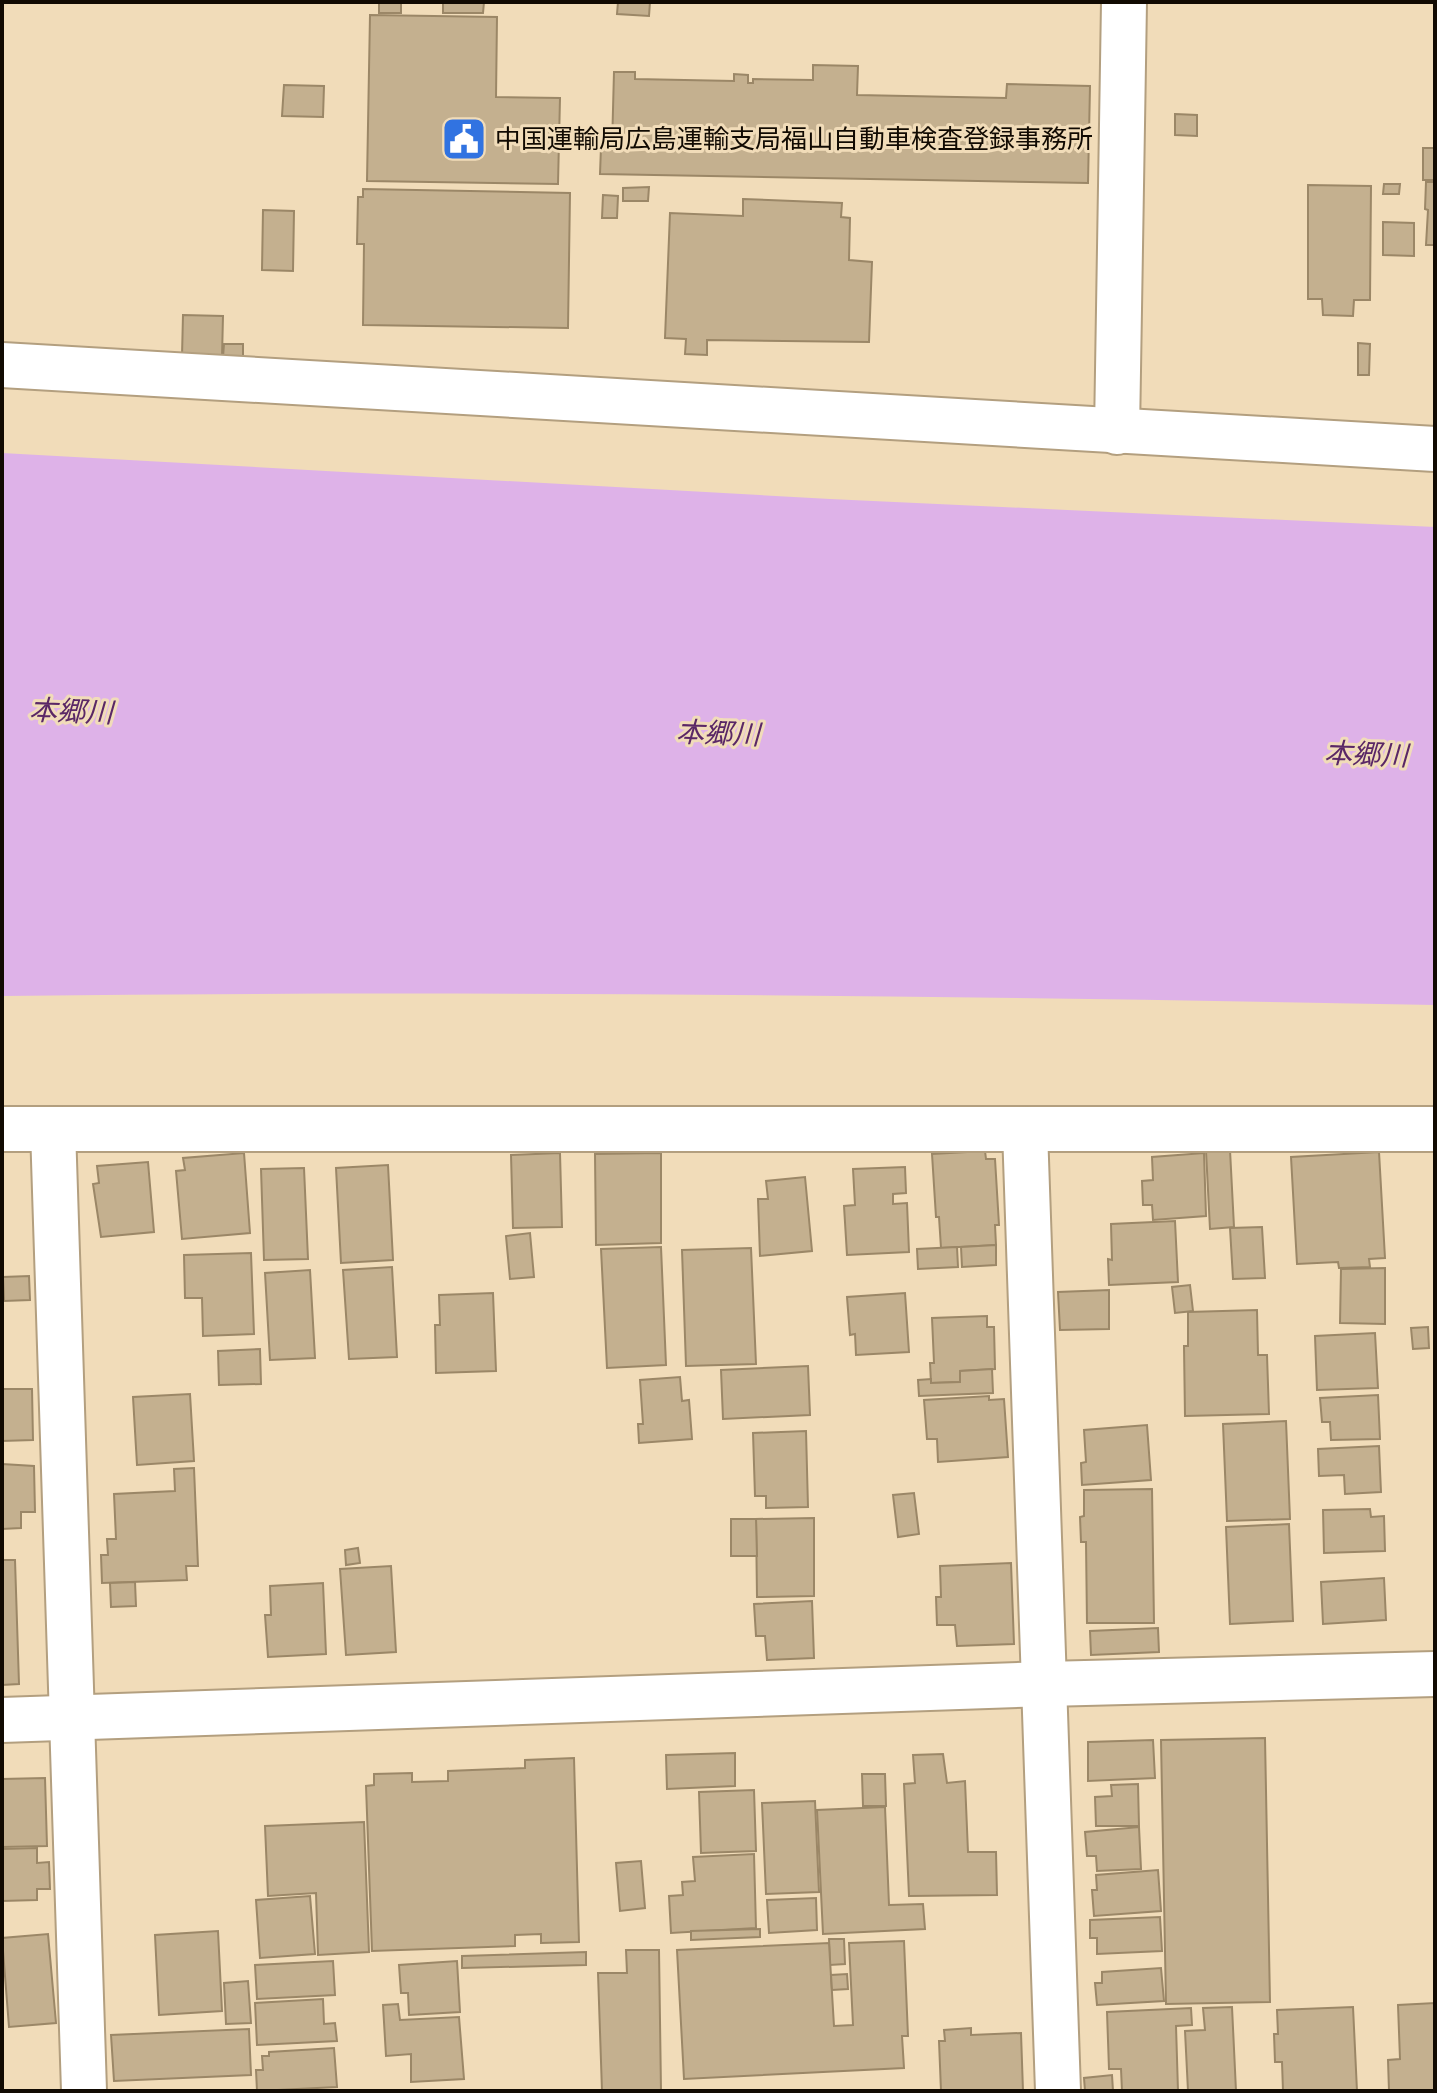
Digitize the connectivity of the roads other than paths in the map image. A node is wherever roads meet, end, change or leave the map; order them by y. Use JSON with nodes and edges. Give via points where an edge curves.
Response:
{"nodes":[{"id":1,"x":1124,"y":2,"type":"edge"},
{"id":2,"x":2,"y":365,"type":"edge"},
{"id":3,"x":1117,"y":432,"type":"junction"},
{"id":4,"x":1435,"y":449,"type":"edge"},
{"id":5,"x":2,"y":1129,"type":"edge"},
{"id":6,"x":53,"y":1129,"type":"junction"},
{"id":7,"x":1435,"y":1129,"type":"edge"},
{"id":8,"x":1025,"y":1130,"type":"junction"},
{"id":9,"x":1435,"y":1674,"type":"edge"},
{"id":10,"x":1046,"y":1684,"type":"junction"},
{"id":11,"x":72,"y":1718,"type":"junction"},
{"id":12,"x":2,"y":1720,"type":"edge"},
{"id":13,"x":84,"y":2091,"type":"edge"},
{"id":14,"x":1058,"y":2091,"type":"edge"}],
"edges":[{"from":1,"to":3,"type":"street"},
{"from":2,"to":3,"type":"street"},
{"from":3,"to":4,"type":"street"},
{"from":5,"to":6,"type":"street"},
{"from":6,"to":8,"type":"street"},
{"from":6,"to":11,"type":"street"},
{"from":7,"to":8,"type":"street"},
{"from":8,"to":10,"type":"street"},
{"from":9,"to":10,"type":"street"},
{"from":10,"to":11,"type":"street"},
{"from":10,"to":14,"type":"street"},
{"from":11,"to":12,"type":"street"},
{"from":11,"to":13,"type":"street"}]}
